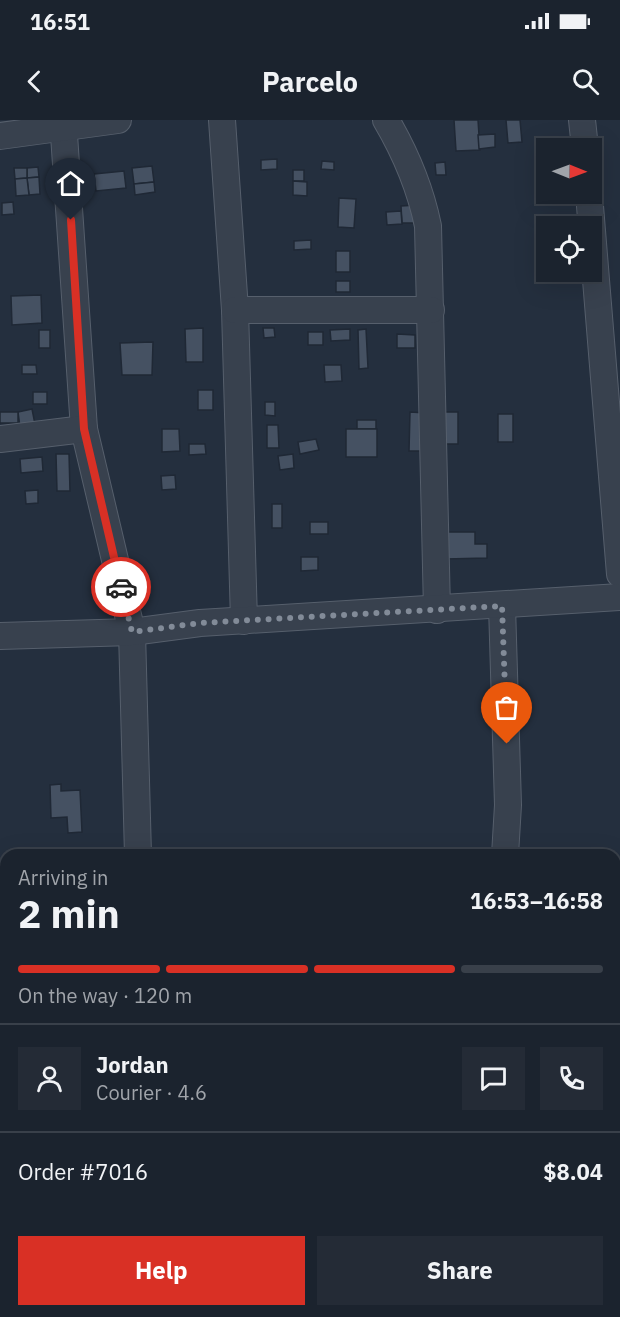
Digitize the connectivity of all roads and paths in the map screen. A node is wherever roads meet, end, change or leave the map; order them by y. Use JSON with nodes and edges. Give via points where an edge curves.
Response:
{"nodes":[{"id":1,"x":118,"y":120,"type":"edge"},
{"id":2,"x":222,"y":120,"type":"edge"},
{"id":3,"x":386,"y":120,"type":"edge"},
{"id":4,"x":582,"y":120,"type":"edge"},
{"id":5,"x":64,"y":123,"type":"edge"},
{"id":6,"x":0,"y":136,"type":"edge"},
{"id":7,"x":584,"y":138,"type":"edge"},
{"id":8,"x":590,"y":204,"type":"edge"},
{"id":9,"x":234,"y":310,"type":"junction"},
{"id":10,"x":431,"y":310,"type":"junction"},
{"id":11,"x":84,"y":429,"type":"junction"},
{"id":12,"x":0,"y":439,"type":"edge"},
{"id":13,"x":620,"y":574,"type":"edge"},
{"id":14,"x":620,"y":597,"type":"edge"},
{"id":15,"x":502,"y":606,"type":"junction"},
{"id":16,"x":437,"y":610,"type":"junction"},
{"id":17,"x":244,"y":621,"type":"junction"},
{"id":18,"x":132,"y":632,"type":"junction"},
{"id":19,"x":0,"y":636,"type":"edge"},
{"id":20,"x":138,"y":849,"type":"edge"},
{"id":21,"x":505,"y":849,"type":"edge"}],
"edges":[{"from":1,"to":5,"type":"street"},
{"from":2,"to":9,"type":"street"},
{"from":3,"to":10,"type":"street","via":[[422,194],[428,226]]},
{"from":4,"to":7,"type":"street"},
{"from":5,"to":6,"type":"street"},
{"from":5,"to":11,"type":"street"},
{"from":8,"to":13,"type":"street"},
{"from":9,"to":10,"type":"street"},
{"from":9,"to":17,"type":"street"},
{"from":10,"to":16,"type":"street"},
{"from":11,"to":12,"type":"street"},
{"from":11,"to":18,"type":"street"},
{"from":14,"to":15,"type":"street"},
{"from":15,"to":16,"type":"street"},
{"from":15,"to":21,"type":"street","via":[[508,805]]},
{"from":16,"to":17,"type":"street"},
{"from":17,"to":18,"type":"street"},
{"from":18,"to":19,"type":"street"},
{"from":18,"to":20,"type":"street"}]}
